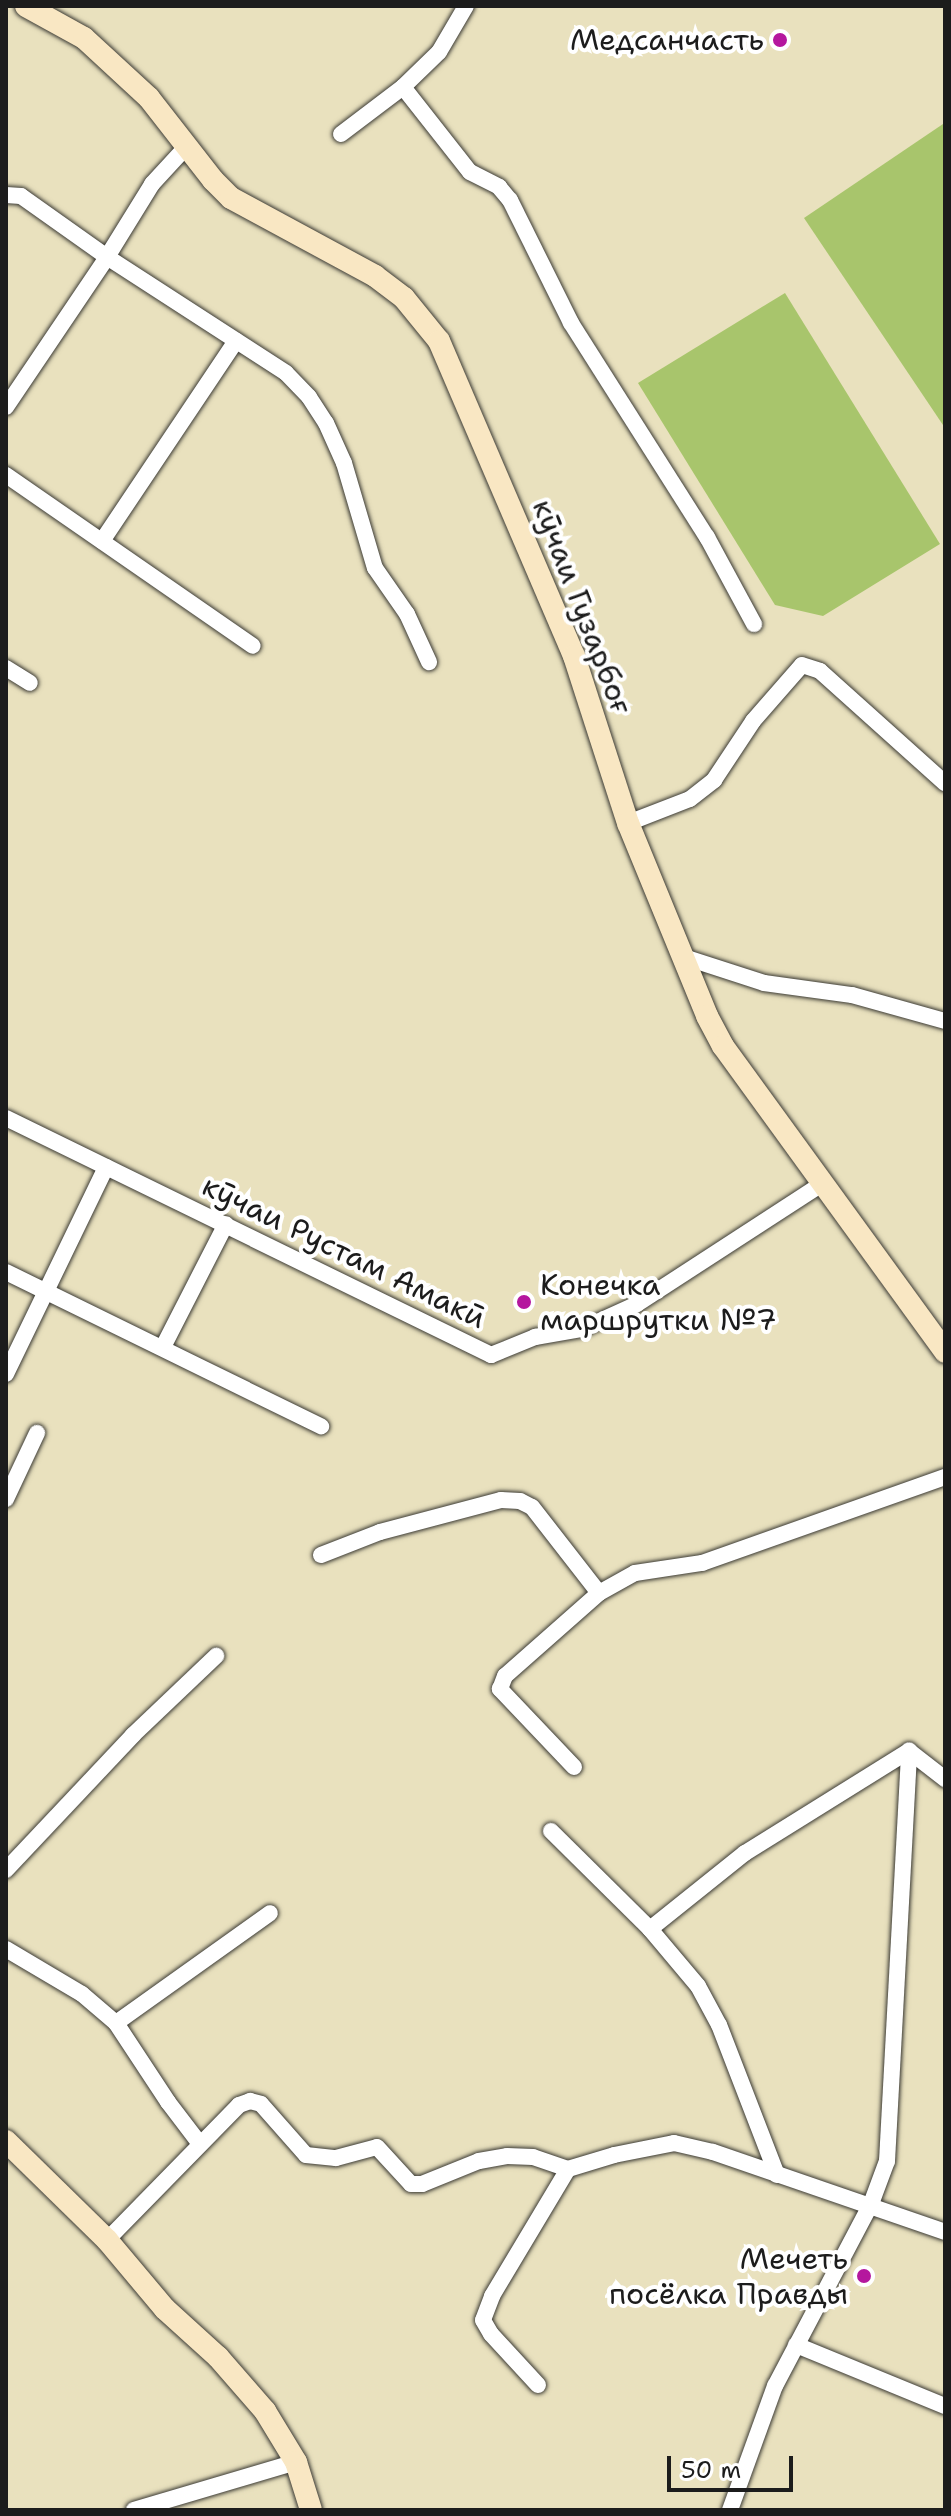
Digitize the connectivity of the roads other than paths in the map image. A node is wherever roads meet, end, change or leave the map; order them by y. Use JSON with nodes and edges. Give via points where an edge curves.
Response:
{"nodes":[{"id":1,"x":26,"y":6,"type":"edge"},
{"id":2,"x":466,"y":6,"type":"edge"},
{"id":3,"x":403,"y":87,"type":"junction"},
{"id":4,"x":341,"y":134,"type":"dead end"},
{"id":5,"x":188,"y":145,"type":"junction"},
{"id":6,"x":6,"y":195,"type":"edge"},
{"id":7,"x":107,"y":257,"type":"junction"},
{"id":8,"x":236,"y":341,"type":"junction"},
{"id":9,"x":6,"y":407,"type":"edge"},
{"id":10,"x":6,"y":475,"type":"edge"},
{"id":11,"x":102,"y":541,"type":"junction"},
{"id":12,"x":754,"y":624,"type":"dead end"},
{"id":13,"x":253,"y":646,"type":"dead end"},
{"id":14,"x":429,"y":662,"type":"dead end"},
{"id":15,"x":6,"y":668,"type":"edge"},
{"id":16,"x":30,"y":683,"type":"dead end"},
{"id":17,"x":945,"y":783,"type":"edge"},
{"id":18,"x":628,"y":823,"type":"junction"},
{"id":19,"x":684,"y":957,"type":"junction"},
{"id":20,"x":945,"y":1021,"type":"edge"},
{"id":21,"x":6,"y":1118,"type":"edge"},
{"id":22,"x":106,"y":1167,"type":"junction"},
{"id":23,"x":822,"y":1184,"type":"junction"},
{"id":24,"x":226,"y":1224,"type":"junction"},
{"id":25,"x":6,"y":1272,"type":"edge"},
{"id":26,"x":46,"y":1290,"type":"junction"},
{"id":27,"x":163,"y":1347,"type":"junction"},
{"id":28,"x":945,"y":1352,"type":"edge"},
{"id":29,"x":6,"y":1374,"type":"edge"},
{"id":30,"x":321,"y":1426,"type":"dead end"},
{"id":31,"x":37,"y":1433,"type":"dead end"},
{"id":32,"x":945,"y":1477,"type":"edge"},
{"id":33,"x":6,"y":1499,"type":"edge"},
{"id":34,"x":321,"y":1555,"type":"dead end"},
{"id":35,"x":599,"y":1593,"type":"junction"},
{"id":36,"x":216,"y":1656,"type":"dead end"},
{"id":37,"x":909,"y":1751,"type":"junction"},
{"id":38,"x":574,"y":1767,"type":"dead end"},
{"id":39,"x":945,"y":1779,"type":"edge"},
{"id":40,"x":551,"y":1831,"type":"dead end"},
{"id":41,"x":6,"y":1870,"type":"edge"},
{"id":42,"x":270,"y":1913,"type":"dead end"},
{"id":43,"x":650,"y":1929,"type":"junction"},
{"id":44,"x":6,"y":1949,"type":"edge"},
{"id":45,"x":116,"y":2023,"type":"junction"},
{"id":46,"x":6,"y":2141,"type":"edge"},
{"id":47,"x":200,"y":2144,"type":"junction"},
{"id":48,"x":568,"y":2169,"type":"junction"},
{"id":49,"x":777,"y":2175,"type":"junction"},
{"id":50,"x":871,"y":2204,"type":"junction"},
{"id":51,"x":945,"y":2232,"type":"edge"},
{"id":52,"x":107,"y":2240,"type":"junction"},
{"id":53,"x":796,"y":2345,"type":"junction"},
{"id":54,"x":538,"y":2385,"type":"dead end"},
{"id":55,"x":945,"y":2406,"type":"edge"},
{"id":56,"x":296,"y":2462,"type":"junction"},
{"id":57,"x":134,"y":2510,"type":"edge"},
{"id":58,"x":311,"y":2510,"type":"edge"},
{"id":59,"x":730,"y":2510,"type":"edge"}],
"edges":[{"from":1,"to":5,"type":"street","name":"кӯчаи Гузарбоғ","via":[[84,38],[149,98]]},
{"from":2,"to":3,"type":"street","via":[[439,52]]},
{"from":3,"to":4,"type":"street"},
{"from":3,"to":12,"type":"street","via":[[470,172],[499,187],[510,200],[571,323],[707,537]]},
{"from":5,"to":7,"type":"street","via":[[152,184]]},
{"from":5,"to":18,"type":"street","name":"кӯчаи Гузарбоғ","via":[[231,198],[375,276],[404,298],[439,341],[574,656]]},
{"from":6,"to":7,"type":"street","via":[[21,196]]},
{"from":7,"to":8,"type":"street"},
{"from":7,"to":9,"type":"street"},
{"from":8,"to":11,"type":"street"},
{"from":8,"to":14,"type":"street","via":[[286,373],[326,423],[344,463],[375,568],[407,614]]},
{"from":10,"to":11,"type":"street"},
{"from":11,"to":13,"type":"street"},
{"from":15,"to":16,"type":"street"},
{"from":17,"to":18,"type":"street","via":[[820,671],[802,665],[753,721],[714,780],[690,799]]},
{"from":18,"to":19,"type":"street","name":"кӯчаи Гузарбоғ"},
{"from":19,"to":20,"type":"street","via":[[764,983],[852,995]]},
{"from":19,"to":23,"type":"street","name":"кӯчаи Гузарбоғ","via":[[723,1046]]},
{"from":21,"to":22,"type":"street","name":"кӯчаи Рустам Амакӣ"},
{"from":22,"to":24,"type":"street","name":"кӯчаи Рустам Амакӣ"},
{"from":22,"to":26,"type":"street"},
{"from":23,"to":24,"type":"street","name":"кӯчаи Рустам Амакӣ","via":[[637,1304],[582,1329],[535,1337],[491,1355]]},
{"from":23,"to":28,"type":"street","name":"кӯчаи Гузарбоғ"},
{"from":24,"to":27,"type":"street"},
{"from":25,"to":26,"type":"street"},
{"from":26,"to":27,"type":"street"},
{"from":26,"to":29,"type":"street"},
{"from":27,"to":30,"type":"street"},
{"from":31,"to":33,"type":"street"},
{"from":32,"to":35,"type":"street","via":[[702,1563],[635,1573]]},
{"from":34,"to":35,"type":"street","via":[[380,1532],[501,1500],[520,1501],[532,1507]]},
{"from":35,"to":38,"type":"street","via":[[505,1676],[500,1689]]},
{"from":36,"to":41,"type":"street"},
{"from":37,"to":39,"type":"street"},
{"from":37,"to":43,"type":"street","via":[[745,1853]]},
{"from":37,"to":50,"type":"street","via":[[887,2161]]},
{"from":40,"to":43,"type":"street"},
{"from":42,"to":45,"type":"street"},
{"from":43,"to":49,"type":"street","via":[[698,1986],[719,2025]]},
{"from":44,"to":45,"type":"street","via":[[82,1994]]},
{"from":45,"to":47,"type":"street"},
{"from":46,"to":52,"type":"street"},
{"from":47,"to":48,"type":"street","via":[[239,2105],[250,2101],[261,2104],[306,2155],[336,2158],[377,2147],[411,2184],[507,2156],[533,2157]]},
{"from":47,"to":52,"type":"street"},
{"from":48,"to":49,"type":"street","via":[[674,2143]]},
{"from":48,"to":54,"type":"street","via":[[483,2320]]},
{"from":49,"to":50,"type":"street"},
{"from":50,"to":51,"type":"street"},
{"from":50,"to":53,"type":"street"},
{"from":52,"to":56,"type":"street","via":[[165,2309],[218,2357],[265,2411]]},
{"from":53,"to":55,"type":"street"},
{"from":53,"to":59,"type":"street","via":[[775,2386]]},
{"from":56,"to":57,"type":"street"},
{"from":56,"to":58,"type":"street"}]}
